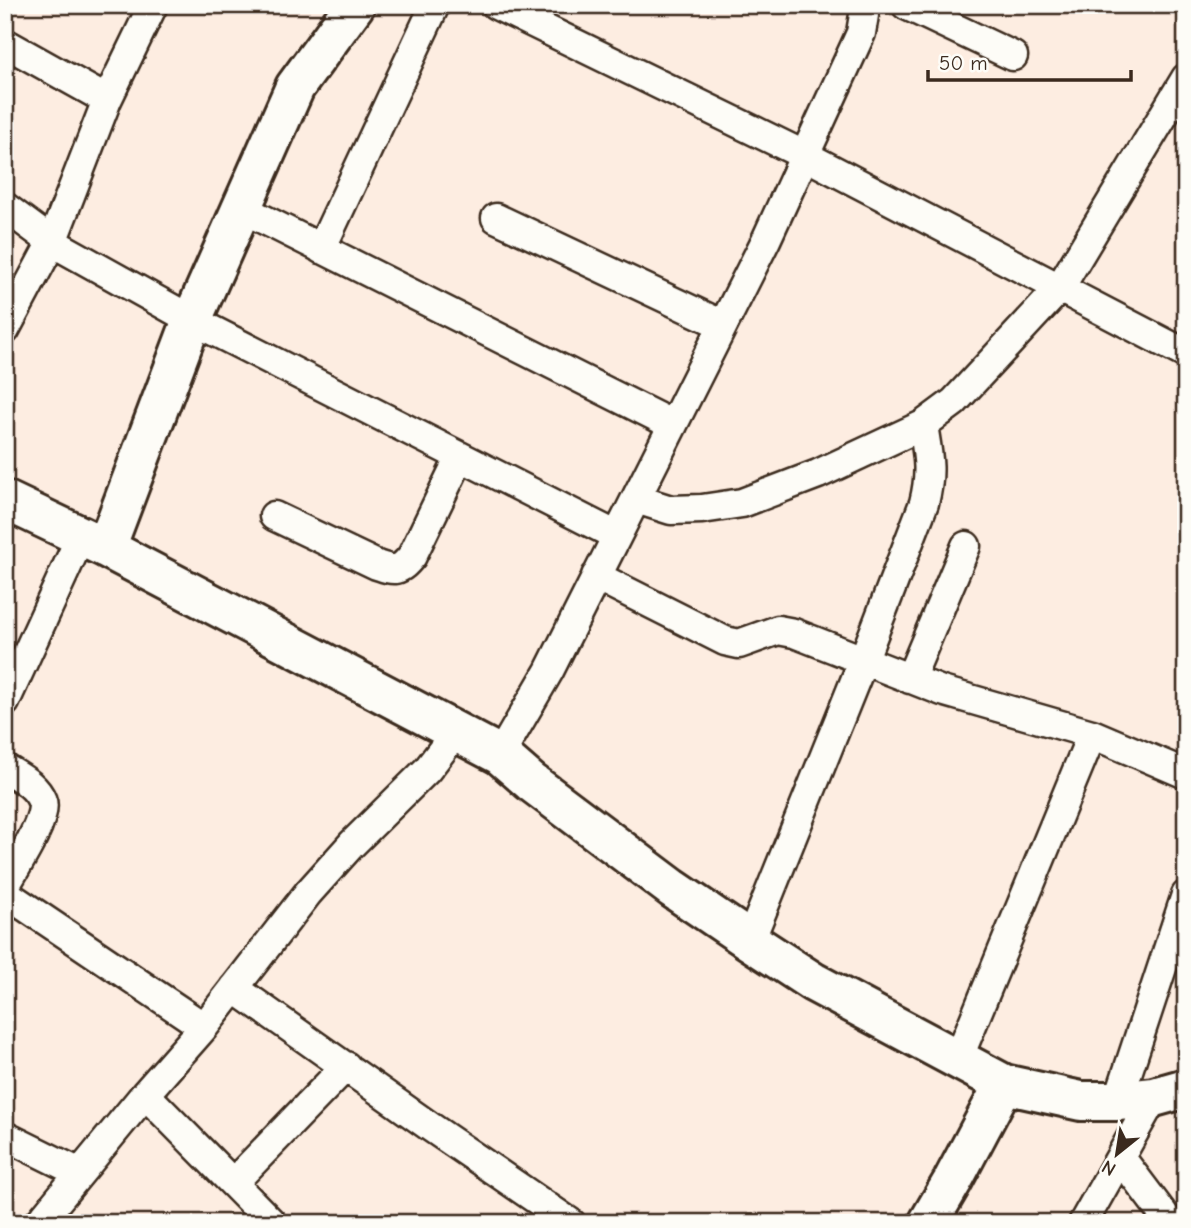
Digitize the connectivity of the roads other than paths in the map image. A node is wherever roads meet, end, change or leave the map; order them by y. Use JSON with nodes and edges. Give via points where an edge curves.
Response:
{"nodes":[{"id":1,"x":153,"y":5,"type":"edge"},
{"id":2,"x":355,"y":5,"type":"edge"},
{"id":3,"x":435,"y":5,"type":"edge"},
{"id":4,"x":496,"y":5,"type":"edge"},
{"id":5,"x":864,"y":5,"type":"edge"},
{"id":6,"x":906,"y":5,"type":"edge"},
{"id":7,"x":5,"y":43,"type":"edge"},
{"id":8,"x":1013,"y":55,"type":"dead end"},
{"id":9,"x":1186,"y":78,"type":"edge"},
{"id":10,"x":107,"y":100,"type":"junction"},
{"id":11,"x":806,"y":156,"type":"junction"},
{"id":12,"x":5,"y":207,"type":"edge"},
{"id":13,"x":241,"y":208,"type":"junction"},
{"id":14,"x":496,"y":218,"type":"dead end"},
{"id":15,"x":52,"y":242,"type":"junction"},
{"id":16,"x":321,"y":248,"type":"junction"},
{"id":17,"x":1059,"y":289,"type":"junction"},
{"id":18,"x":192,"y":320,"type":"junction"},
{"id":19,"x":723,"y":325,"type":"junction"},
{"id":20,"x":5,"y":330,"type":"edge"},
{"id":21,"x":1186,"y":354,"type":"edge"},
{"id":22,"x":673,"y":425,"type":"junction"},
{"id":23,"x":923,"y":425,"type":"junction"},
{"id":24,"x":460,"y":457,"type":"junction"},
{"id":25,"x":636,"y":499,"type":"junction"},
{"id":26,"x":5,"y":500,"type":"edge"},
{"id":27,"x":274,"y":516,"type":"dead end"},
{"id":28,"x":617,"y":536,"type":"junction"},
{"id":29,"x":93,"y":542,"type":"junction"},
{"id":30,"x":966,"y":546,"type":"dead end"},
{"id":31,"x":596,"y":576,"type":"junction"},
{"id":32,"x":863,"y":661,"type":"junction"},
{"id":33,"x":910,"y":678,"type":"junction"},
{"id":34,"x":5,"y":702,"type":"edge"},
{"id":35,"x":457,"y":731,"type":"junction"},
{"id":36,"x":1092,"y":734,"type":"junction"},
{"id":37,"x":500,"y":755,"type":"junction"},
{"id":38,"x":5,"y":768,"type":"edge"},
{"id":39,"x":1186,"y":774,"type":"edge"},
{"id":40,"x":5,"y":886,"type":"edge"},
{"id":41,"x":5,"y":893,"type":"edge"},
{"id":42,"x":1186,"y":895,"type":"edge"},
{"id":43,"x":750,"y":941,"type":"junction"},
{"id":44,"x":234,"y":988,"type":"junction"},
{"id":45,"x":204,"y":1027,"type":"junction"},
{"id":46,"x":958,"y":1059,"type":"junction"},
{"id":47,"x":346,"y":1066,"type":"junction"},
{"id":48,"x":1004,"y":1084,"type":"junction"},
{"id":49,"x":145,"y":1094,"type":"junction"},
{"id":50,"x":1153,"y":1095,"type":"edge"},
{"id":51,"x":5,"y":1136,"type":"edge"},
{"id":52,"x":1121,"y":1158,"type":"junction"},
{"id":53,"x":80,"y":1173,"type":"junction"},
{"id":54,"x":233,"y":1183,"type":"junction"},
{"id":55,"x":39,"y":1223,"type":"edge"},
{"id":56,"x":272,"y":1223,"type":"edge"},
{"id":57,"x":571,"y":1223,"type":"edge"},
{"id":58,"x":928,"y":1223,"type":"edge"},
{"id":59,"x":1083,"y":1223,"type":"edge"},
{"id":60,"x":1170,"y":1223,"type":"edge"}],
"edges":[{"from":1,"to":10,"type":"street"},
{"from":2,"to":13,"type":"main road","via":[[295,87]]},
{"from":3,"to":16,"type":"street"},
{"from":4,"to":11,"type":"street"},
{"from":5,"to":11,"type":"street","via":[[861,33]]},
{"from":6,"to":8,"type":"street"},
{"from":7,"to":10,"type":"street"},
{"from":9,"to":17,"type":"street"},
{"from":10,"to":15,"type":"street"},
{"from":11,"to":17,"type":"street"},
{"from":11,"to":19,"type":"street"},
{"from":12,"to":15,"type":"street"},
{"from":13,"to":16,"type":"street"},
{"from":13,"to":18,"type":"main road"},
{"from":14,"to":19,"type":"street"},
{"from":15,"to":18,"type":"street"},
{"from":15,"to":20,"type":"street"},
{"from":16,"to":22,"type":"street"},
{"from":17,"to":21,"type":"street"},
{"from":17,"to":23,"type":"street","via":[[954,402]]},
{"from":18,"to":24,"type":"street"},
{"from":18,"to":29,"type":"main road"},
{"from":19,"to":22,"type":"street"},
{"from":22,"to":25,"type":"street"},
{"from":23,"to":25,"type":"street","via":[[742,503],[671,510]]},
{"from":23,"to":32,"type":"street","via":[[930,467],[924,503]]},
{"from":24,"to":27,"type":"street","via":[[412,556],[405,566],[394,570]]},
{"from":24,"to":28,"type":"street"},
{"from":25,"to":28,"type":"street"},
{"from":26,"to":29,"type":"main road"},
{"from":28,"to":31,"type":"street"},
{"from":29,"to":34,"type":"street"},
{"from":29,"to":35,"type":"main road"},
{"from":30,"to":33,"type":"street"},
{"from":31,"to":32,"type":"street","via":[[725,641],[739,644],[778,630]]},
{"from":31,"to":37,"type":"street"},
{"from":32,"to":33,"type":"street"},
{"from":32,"to":43,"type":"street"},
{"from":33,"to":36,"type":"street"},
{"from":35,"to":37,"type":"main road"},
{"from":35,"to":44,"type":"street","via":[[426,770],[308,893]]},
{"from":36,"to":39,"type":"street"},
{"from":36,"to":46,"type":"street"},
{"from":37,"to":43,"type":"main road","via":[[672,888]]},
{"from":38,"to":40,"type":"street","via":[[38,792],[44,804],[41,820]]},
{"from":41,"to":45,"type":"street"},
{"from":42,"to":50,"type":"street"},
{"from":43,"to":46,"type":"main road","via":[[813,982]]},
{"from":44,"to":45,"type":"street"},
{"from":44,"to":47,"type":"street"},
{"from":45,"to":49,"type":"street"},
{"from":46,"to":48,"type":"main road"},
{"from":47,"to":54,"type":"street"},
{"from":47,"to":57,"type":"street"},
{"from":48,"to":50,"type":"main road","via":[[1081,1101]]},
{"from":48,"to":58,"type":"main road"},
{"from":49,"to":53,"type":"street"},
{"from":49,"to":54,"type":"street"},
{"from":50,"to":52,"type":"street"},
{"from":51,"to":53,"type":"street"},
{"from":52,"to":59,"type":"street"},
{"from":52,"to":60,"type":"street"},
{"from":53,"to":55,"type":"street"},
{"from":54,"to":56,"type":"street"}]}
